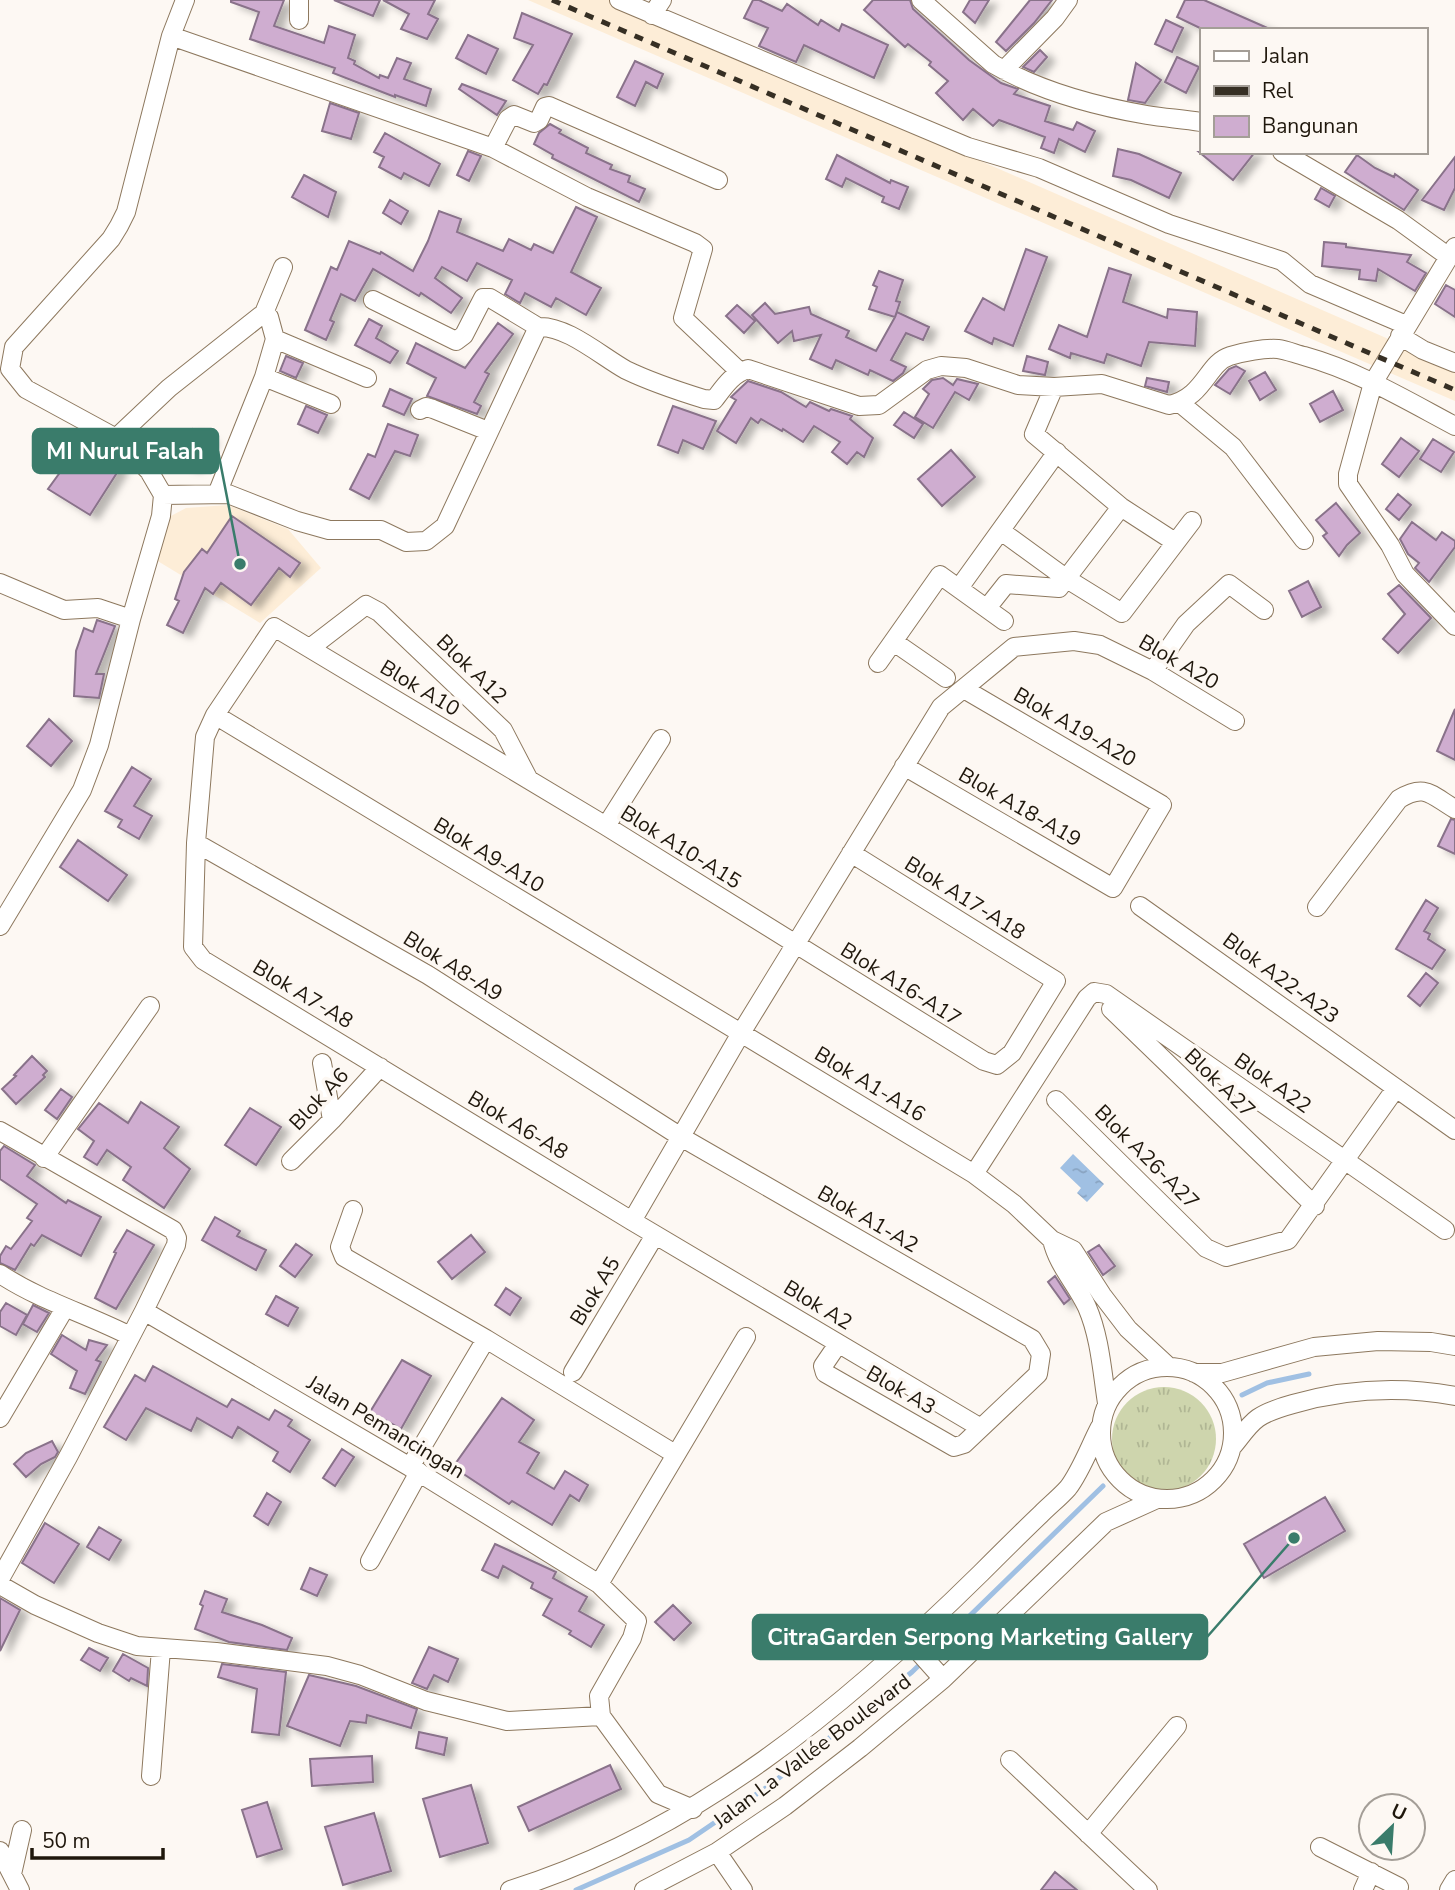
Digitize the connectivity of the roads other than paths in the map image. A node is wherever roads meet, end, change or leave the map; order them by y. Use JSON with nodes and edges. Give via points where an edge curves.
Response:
{"nodes":[{"id":1,"x":185,"y":0,"type":"edge"},
{"id":2,"x":299,"y":0,"type":"edge"},
{"id":3,"x":619,"y":0,"type":"edge"},
{"id":4,"x":921,"y":0,"type":"edge"},
{"id":5,"x":1068,"y":0,"type":"edge"},
{"id":6,"x":657,"y":7,"type":"edge"},
{"id":7,"x":299,"y":20,"type":"dead end"},
{"id":8,"x":171,"y":36,"type":"junction"},
{"id":9,"x":1004,"y":70,"type":"junction"},
{"id":10,"x":1200,"y":122,"type":"edge"},
{"id":11,"x":493,"y":148,"type":"junction"},
{"id":12,"x":1285,"y":154,"type":"edge"},
{"id":13,"x":718,"y":180,"type":"dead end"},
{"id":14,"x":1452,"y":252,"type":"edge"},
{"id":15,"x":283,"y":267,"type":"dead end"},
{"id":16,"x":373,"y":300,"type":"dead end"},
{"id":17,"x":264,"y":313,"type":"junction"},
{"id":18,"x":538,"y":327,"type":"junction"},
{"id":19,"x":1403,"y":331,"type":"junction"},
{"id":20,"x":275,"y":339,"type":"junction"},
{"id":21,"x":1455,"y":363,"type":"edge"},
{"id":22,"x":10,"y":369,"type":"junction"},
{"id":23,"x":739,"y":372,"type":"junction"},
{"id":24,"x":264,"y":377,"type":"junction"},
{"id":25,"x":367,"y":378,"type":"dead end"},
{"id":26,"x":1373,"y":383,"type":"junction"},
{"id":27,"x":0,"y":387,"type":"edge"},
{"id":28,"x":1054,"y":387,"type":"junction"},
{"id":29,"x":1180,"y":403,"type":"junction"},
{"id":30,"x":331,"y":404,"type":"dead end"},
{"id":31,"x":419,"y":410,"type":"dead end"},
{"id":32,"x":1455,"y":426,"type":"edge"},
{"id":33,"x":488,"y":431,"type":"junction"},
{"id":34,"x":116,"y":439,"type":"junction"},
{"id":35,"x":1057,"y":452,"type":"junction"},
{"id":36,"x":218,"y":494,"type":"junction"},
{"id":37,"x":163,"y":495,"type":"junction"},
{"id":38,"x":1121,"y":507,"type":"junction"},
{"id":39,"x":1192,"y":521,"type":"dead end"},
{"id":40,"x":1001,"y":531,"type":"junction"},
{"id":41,"x":1304,"y":540,"type":"dead end"},
{"id":42,"x":1175,"y":542,"type":"junction"},
{"id":43,"x":1067,"y":579,"type":"junction"},
{"id":44,"x":0,"y":583,"type":"edge"},
{"id":45,"x":959,"y":588,"type":"junction"},
{"id":46,"x":987,"y":608,"type":"junction"},
{"id":47,"x":1264,"y":610,"type":"dead end"},
{"id":48,"x":131,"y":619,"type":"junction"},
{"id":49,"x":1004,"y":621,"type":"dead end"},
{"id":50,"x":1455,"y":626,"type":"edge"},
{"id":51,"x":894,"y":642,"type":"junction"},
{"id":52,"x":310,"y":648,"type":"junction"},
{"id":53,"x":878,"y":663,"type":"dead end"},
{"id":54,"x":1153,"y":671,"type":"junction"},
{"id":55,"x":946,"y":678,"type":"dead end"},
{"id":56,"x":964,"y":689,"type":"junction"},
{"id":57,"x":215,"y":715,"type":"junction"},
{"id":58,"x":1235,"y":721,"type":"dead end"},
{"id":59,"x":661,"y":739,"type":"dead end"},
{"id":60,"x":904,"y":766,"type":"junction"},
{"id":61,"x":536,"y":784,"type":"junction"},
{"id":62,"x":1455,"y":808,"type":"edge"},
{"id":63,"x":606,"y":826,"type":"junction"},
{"id":64,"x":196,"y":843,"type":"junction"},
{"id":65,"x":851,"y":853,"type":"junction"},
{"id":66,"x":1113,"y":888,"type":"joint"},
{"id":67,"x":1140,"y":906,"type":"dead end"},
{"id":68,"x":1317,"y":907,"type":"dead end"},
{"id":69,"x":0,"y":926,"type":"edge"},
{"id":70,"x":795,"y":945,"type":"junction"},
{"id":71,"x":1100,"y":993,"type":"junction"},
{"id":72,"x":150,"y":1006,"type":"dead end"},
{"id":73,"x":741,"y":1033,"type":"junction"},
{"id":74,"x":984,"y":1061,"type":"joint"},
{"id":75,"x":322,"y":1063,"type":"dead end"},
{"id":76,"x":380,"y":1067,"type":"junction"},
{"id":77,"x":1396,"y":1088,"type":"junction"},
{"id":78,"x":1056,"y":1100,"type":"dead end"},
{"id":79,"x":332,"y":1120,"type":"junction"},
{"id":80,"x":1455,"y":1130,"type":"edge"},
{"id":81,"x":0,"y":1131,"type":"edge"},
{"id":82,"x":681,"y":1137,"type":"junction"},
{"id":83,"x":44,"y":1158,"type":"junction"},
{"id":84,"x":291,"y":1161,"type":"dead end"},
{"id":85,"x":1346,"y":1161,"type":"junction"},
{"id":86,"x":975,"y":1174,"type":"junction"},
{"id":87,"x":1315,"y":1206,"type":"junction"},
{"id":88,"x":352,"y":1210,"type":"dead end"},
{"id":89,"x":632,"y":1221,"type":"junction"},
{"id":90,"x":1445,"y":1230,"type":"dead end"},
{"id":91,"x":655,"y":1235,"type":"junction"},
{"id":92,"x":1052,"y":1240,"type":"junction"},
{"id":93,"x":0,"y":1274,"type":"edge"},
{"id":94,"x":1102,"y":1295,"type":"junction"},
{"id":95,"x":1085,"y":1303,"type":"junction"},
{"id":96,"x":65,"y":1308,"type":"junction"},
{"id":97,"x":145,"y":1311,"type":"junction"},
{"id":98,"x":130,"y":1336,"type":"junction"},
{"id":99,"x":746,"y":1337,"type":"dead end"},
{"id":100,"x":486,"y":1339,"type":"junction"},
{"id":101,"x":838,"y":1344,"type":"junction"},
{"id":102,"x":1455,"y":1346,"type":"edge"},
{"id":103,"x":1169,"y":1367,"type":"junction"},
{"id":104,"x":573,"y":1371,"type":"dead end"},
{"id":105,"x":1194,"y":1373,"type":"junction"},
{"id":106,"x":1455,"y":1396,"type":"edge"},
{"id":107,"x":1107,"y":1403,"type":"junction"},
{"id":108,"x":0,"y":1418,"type":"edge"},
{"id":109,"x":1100,"y":1427,"type":"junction"},
{"id":110,"x":981,"y":1428,"type":"junction"},
{"id":111,"x":1232,"y":1447,"type":"junction"},
{"id":112,"x":675,"y":1454,"type":"junction"},
{"id":113,"x":414,"y":1470,"type":"junction"},
{"id":114,"x":1157,"y":1499,"type":"junction"},
{"id":115,"x":370,"y":1561,"type":"dead end"},
{"id":116,"x":0,"y":1579,"type":"edge"},
{"id":117,"x":598,"y":1584,"type":"junction"},
{"id":118,"x":0,"y":1585,"type":"edge"},
{"id":119,"x":910,"y":1642,"type":"junction"},
{"id":120,"x":161,"y":1649,"type":"junction"},
{"id":121,"x":943,"y":1679,"type":"junction"},
{"id":122,"x":601,"y":1716,"type":"junction"},
{"id":123,"x":1177,"y":1726,"type":"dead end"},
{"id":124,"x":1010,"y":1760,"type":"dead end"},
{"id":125,"x":151,"y":1776,"type":"dead end"},
{"id":126,"x":693,"y":1809,"type":"junction"},
{"id":127,"x":22,"y":1830,"type":"dead end"},
{"id":128,"x":1088,"y":1834,"type":"junction"},
{"id":129,"x":1320,"y":1847,"type":"dead end"},
{"id":130,"x":0,"y":1851,"type":"edge"},
{"id":131,"x":712,"y":1855,"type":"junction"},
{"id":132,"x":1371,"y":1872,"type":"junction"},
{"id":133,"x":1455,"y":1880,"type":"edge"},
{"id":134,"x":16,"y":1882,"type":"edge"},
{"id":135,"x":1399,"y":1887,"type":"dead end"},
{"id":136,"x":510,"y":1890,"type":"edge"},
{"id":137,"x":643,"y":1890,"type":"edge"},
{"id":138,"x":736,"y":1890,"type":"edge"},
{"id":139,"x":743,"y":1890,"type":"edge"},
{"id":140,"x":1148,"y":1890,"type":"edge"},
{"id":141,"x":1363,"y":1890,"type":"edge"},
{"id":142,"x":1449,"y":1890,"type":"edge"}],
"edges":[{"from":1,"to":8,"type":"street"},
{"from":2,"to":7,"type":"street"},
{"from":3,"to":6,"type":"street"},
{"from":4,"to":9,"type":"street"},
{"from":5,"to":9,"type":"street"},
{"from":6,"to":19,"type":"street","via":[[968,147],[1039,168],[1169,224],[1282,261],[1310,284],[1364,305]]},
{"from":8,"to":11,"type":"street"},
{"from":8,"to":22,"type":"street","via":[[126,212],[111,239],[14,347]]},
{"from":9,"to":10,"type":"street","via":[[1066,96]]},
{"from":11,"to":13,"type":"street","via":[[508,119],[514,115],[534,123],[549,106]]},
{"from":11,"to":23,"type":"street","via":[[703,249],[683,318]]},
{"from":12,"to":14,"type":"street"},
{"from":14,"to":19,"type":"street"},
{"from":15,"to":17,"type":"street"},
{"from":16,"to":18,"type":"street","via":[[456,341],[483,299],[490,298]]},
{"from":17,"to":20,"type":"street"},
{"from":17,"to":34,"type":"street","via":[[169,388]]},
{"from":18,"to":23,"type":"street","via":[[561,331],[628,370],[704,399],[714,400]]},
{"from":18,"to":33,"type":"street"},
{"from":19,"to":21,"type":"street","via":[[1423,350]]},
{"from":19,"to":26,"type":"street"},
{"from":20,"to":24,"type":"street"},
{"from":20,"to":25,"type":"street"},
{"from":22,"to":27,"type":"street"},
{"from":22,"to":34,"type":"street","via":[[26,389]]},
{"from":23,"to":28,"type":"street","via":[[748,369],[859,406],[879,405],[927,370],[941,366],[966,368],[1018,385]]},
{"from":24,"to":30,"type":"street"},
{"from":24,"to":36,"type":"street"},
{"from":26,"to":29,"type":"street","via":[[1278,349],[1222,359],[1194,394]]},
{"from":26,"to":32,"type":"street"},
{"from":26,"to":50,"type":"street","via":[[1349,484],[1405,574]]},
{"from":28,"to":29,"type":"street","via":[[1102,384],[1169,405]]},
{"from":28,"to":35,"type":"street","via":[[1034,434]]},
{"from":29,"to":41,"type":"street","via":[[1233,447]]},
{"from":31,"to":33,"type":"street","via":[[433,409]]},
{"from":33,"to":36,"type":"street","via":[[444,526],[426,541],[405,542],[381,530],[329,530]]},
{"from":34,"to":37,"type":"street","via":[[149,471]]},
{"from":35,"to":38,"type":"street"},
{"from":35,"to":40,"type":"street"},
{"from":36,"to":37,"type":"street"},
{"from":37,"to":48,"type":"street"},
{"from":38,"to":42,"type":"street"},
{"from":38,"to":43,"type":"street"},
{"from":39,"to":42,"type":"street"},
{"from":40,"to":43,"type":"street"},
{"from":40,"to":45,"type":"street"},
{"from":42,"to":43,"type":"street","via":[[1122,612]]},
{"from":43,"to":46,"type":"street","via":[[1059,588],[1006,584]]},
{"from":44,"to":48,"type":"street","via":[[64,610],[98,608]]},
{"from":45,"to":46,"type":"street"},
{"from":45,"to":51,"type":"street","via":[[940,575]]},
{"from":46,"to":49,"type":"street"},
{"from":47,"to":54,"type":"street","via":[[1229,584],[1186,624]]},
{"from":48,"to":69,"type":"street","via":[[99,745],[82,790]]},
{"from":51,"to":53,"type":"street"},
{"from":51,"to":55,"type":"street"},
{"from":52,"to":57,"type":"street","name":"Blok A10","via":[[274,627]]},
{"from":52,"to":61,"type":"street","name":"Blok A10"},
{"from":52,"to":61,"type":"street","name":"Blok A12","via":[[366,605],[379,612],[503,730]]},
{"from":54,"to":56,"type":"street","name":"Blok A20","via":[[1100,645],[1074,641],[1014,647]]},
{"from":54,"to":58,"type":"street","name":"Blok A20"},
{"from":56,"to":60,"type":"street","via":[[941,707]]},
{"from":56,"to":66,"type":"street","name":"Blok A19-A20","via":[[1162,805]]},
{"from":57,"to":64,"type":"street","via":[[205,737]]},
{"from":57,"to":73,"type":"street","name":"Blok A9-A10"},
{"from":59,"to":63,"type":"street"},
{"from":60,"to":65,"type":"street"},
{"from":60,"to":66,"type":"street","name":"Blok A18-A19"},
{"from":61,"to":63,"type":"street","name":"Blok A10-A15"},
{"from":62,"to":68,"type":"street","via":[[1422,790],[1399,799]]},
{"from":63,"to":70,"type":"street","name":"Blok A10-A15"},
{"from":64,"to":76,"type":"street","name":"Blok A7-A8","via":[[193,947],[203,960]]},
{"from":64,"to":82,"type":"street","name":"Blok A8-A9","via":[[428,975]]},
{"from":65,"to":70,"type":"street"},
{"from":65,"to":74,"type":"street","name":"Blok A17-A18","via":[[1056,981],[1012,1053],[997,1065]]},
{"from":67,"to":77,"type":"street","name":"Blok A22-A23"},
{"from":70,"to":73,"type":"street"},
{"from":70,"to":74,"type":"street","name":"Blok A16-A17"},
{"from":71,"to":85,"type":"street","name":"Blok A22"},
{"from":71,"to":86,"type":"street","via":[[1087,998]]},
{"from":71,"to":87,"type":"street","name":"Blok A27"},
{"from":72,"to":83,"type":"street"},
{"from":73,"to":82,"type":"street"},
{"from":73,"to":86,"type":"street","name":"Blok A1-A16"},
{"from":75,"to":79,"type":"street"},
{"from":76,"to":79,"type":"street","name":"Blok A6"},
{"from":76,"to":89,"type":"street","name":"Blok A6-A8"},
{"from":77,"to":80,"type":"street","name":"Blok A22-A23"},
{"from":77,"to":85,"type":"street"},
{"from":78,"to":87,"type":"street","name":"Blok A26-A27","via":[[1206,1248],[1226,1257],[1289,1240]]},
{"from":79,"to":84,"type":"street","name":"Blok A6"},
{"from":81,"to":83,"type":"street"},
{"from":82,"to":89,"type":"street"},
{"from":82,"to":110,"type":"street","name":"Blok A1-A2","via":[[1032,1339],[1041,1354],[1038,1374]]},
{"from":83,"to":97,"type":"street","via":[[173,1230],[177,1245]]},
{"from":85,"to":87,"type":"street"},
{"from":85,"to":90,"type":"street","name":"Blok A22"},
{"from":86,"to":92,"type":"street","name":"Blok A1-A16"},
{"from":88,"to":100,"type":"street","via":[[340,1247],[344,1257]]},
{"from":89,"to":91,"type":"street","name":"Blok A2"},
{"from":91,"to":101,"type":"street","name":"Blok A2"},
{"from":91,"to":104,"type":"street","name":"Blok A5"},
{"from":92,"to":94,"type":"street","name":"Blok A1-A16","via":[[1073,1250]]},
{"from":92,"to":95,"type":"street","via":[[1056,1257]]},
{"from":93,"to":96,"type":"street"},
{"from":94,"to":95,"type":"street"},
{"from":94,"to":103,"type":"street","name":"Blok A1-A16","via":[[1128,1329]]},
{"from":95,"to":107,"type":"street","via":[[1094,1325]]},
{"from":96,"to":98,"type":"street"},
{"from":96,"to":108,"type":"street"},
{"from":97,"to":98,"type":"street"},
{"from":97,"to":113,"type":"street","name":"Jalan Pemancingan"},
{"from":98,"to":116,"type":"street"},
{"from":99,"to":112,"type":"street"},
{"from":100,"to":112,"type":"street"},
{"from":100,"to":113,"type":"street"},
{"from":101,"to":110,"type":"street","name":"Blok A2"},
{"from":101,"to":110,"type":"street","name":"Blok A3","via":[[823,1366],[825,1373],[954,1447]]},
{"from":102,"to":105,"type":"street","via":[[1378,1340],[1314,1347],[1222,1373]]},
{"from":103,"to":105,"type":"street"},
{"from":103,"to":107,"type":"street","via":[[1144,1370],[1123,1383]]},
{"from":105,"to":111,"type":"street","via":[[1213,1385],[1226,1403],[1233,1424]]},
{"from":106,"to":111,"type":"street","via":[[1381,1390],[1324,1395],[1257,1419]]},
{"from":107,"to":109,"type":"street"},
{"from":109,"to":114,"type":"street","via":[[1103,1452],[1114,1474],[1133,1491]]},
{"from":109,"to":119,"type":"street","name":"Jalan La Vallée Boulevard","via":[[1068,1487]]},
{"from":111,"to":114,"type":"street","via":[[1223,1470],[1205,1488],[1182,1498]]},
{"from":112,"to":117,"type":"street"},
{"from":113,"to":115,"type":"street"},
{"from":113,"to":117,"type":"street","name":"Jalan Pemancingan"},
{"from":114,"to":121,"type":"street","name":"Jalan La Vallée Boulevard","via":[[1107,1522]]},
{"from":117,"to":122,"type":"street","name":"Jalan Pemancingan","via":[[637,1621],[599,1696]]},
{"from":118,"to":120,"type":"street","via":[[98,1633]]},
{"from":119,"to":121,"type":"street"},
{"from":119,"to":126,"type":"street","name":"Jalan La Vallée Boulevard"},
{"from":120,"to":122,"type":"street","via":[[327,1666],[426,1701],[507,1721]]},
{"from":120,"to":125,"type":"street"},
{"from":121,"to":131,"type":"street","name":"Jalan La Vallée Boulevard","via":[[785,1806]]},
{"from":122,"to":126,"type":"street","via":[[658,1794]]},
{"from":123,"to":128,"type":"street"},
{"from":124,"to":128,"type":"street"},
{"from":126,"to":136,"type":"street","name":"Jalan La Vallée Boulevard","via":[[629,1842]]},
{"from":127,"to":134,"type":"street"},
{"from":128,"to":140,"type":"street"},
{"from":129,"to":132,"type":"street"},
{"from":130,"to":134,"type":"street"},
{"from":131,"to":137,"type":"street","name":"Jalan La Vallée Boulevard"},
{"from":131,"to":138,"type":"street"},
{"from":131,"to":139,"type":"street"},
{"from":132,"to":135,"type":"street"},
{"from":132,"to":141,"type":"street"},
{"from":133,"to":142,"type":"street"}]}
